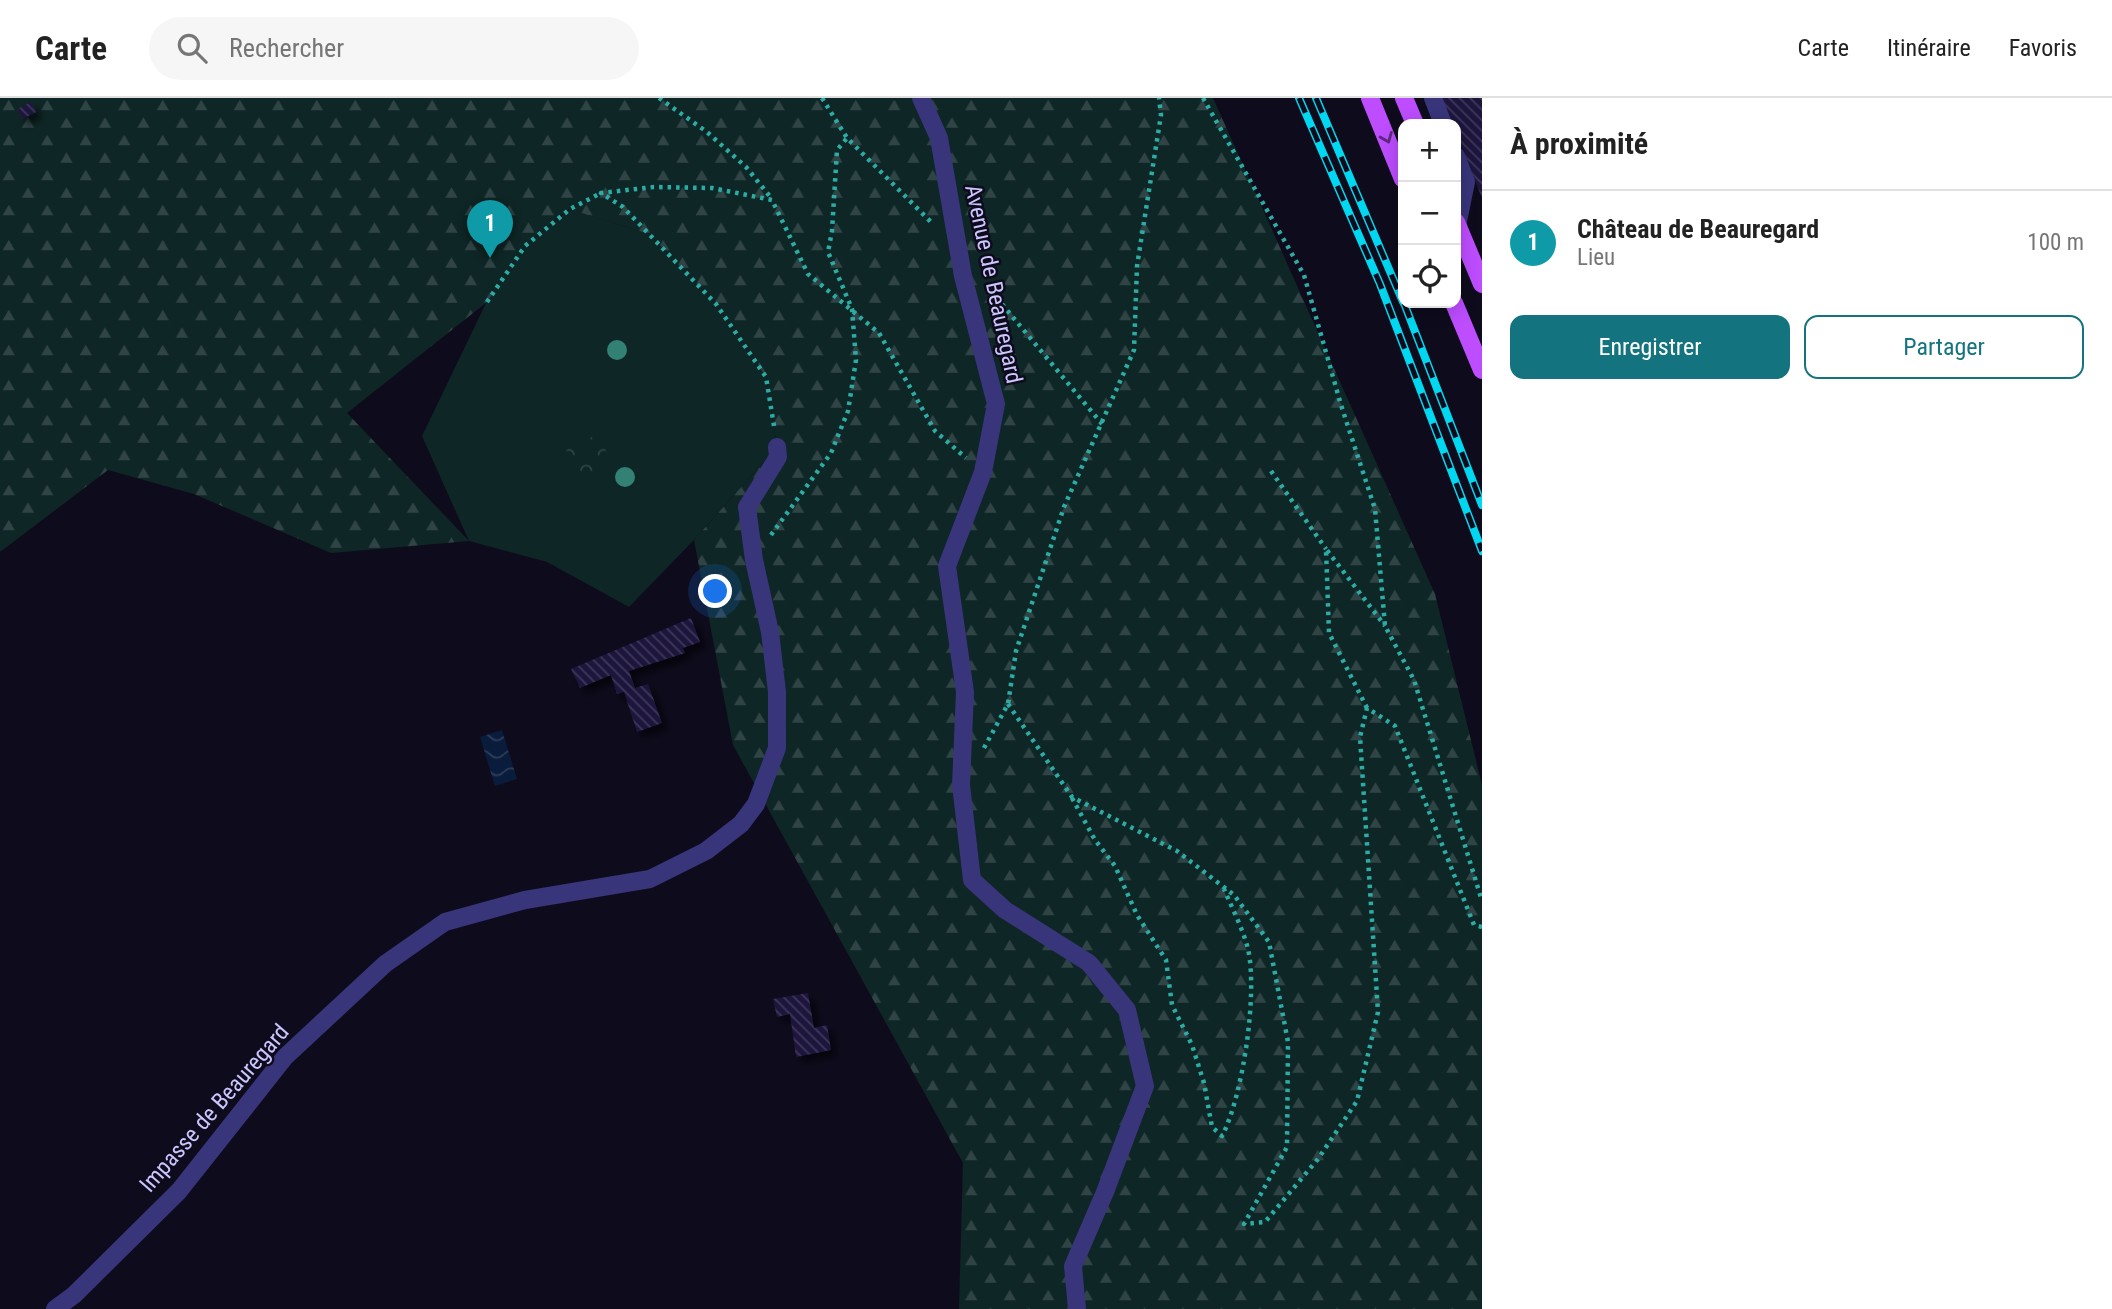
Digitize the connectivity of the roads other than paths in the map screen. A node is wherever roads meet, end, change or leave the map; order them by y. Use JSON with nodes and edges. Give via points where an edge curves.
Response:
{"nodes":[{"id":1,"x":921,"y":98,"type":"edge"},
{"id":2,"x":1370,"y":98,"type":"edge"},
{"id":3,"x":1405,"y":98,"type":"edge"},
{"id":4,"x":1433,"y":98,"type":"edge"},
{"id":5,"x":1413,"y":119,"type":"edge"},
{"id":6,"x":1441,"y":119,"type":"edge"},
{"id":7,"x":1398,"y":167,"type":"edge"},
{"id":8,"x":1461,"y":169,"type":"edge"},
{"id":9,"x":1461,"y":205,"type":"edge"},
{"id":10,"x":1461,"y":234,"type":"edge"},
{"id":11,"x":1482,"y":284,"type":"edge"},
{"id":12,"x":1456,"y":308,"type":"edge"},
{"id":13,"x":1482,"y":370,"type":"edge"},
{"id":14,"x":777,"y":447,"type":"road end"},
{"id":15,"x":55,"y":1309,"type":"edge"},
{"id":16,"x":1077,"y":1309,"type":"edge"}],
"edges":[{"from":1,"to":16,"type":"street","name":"Avenue de Beauregard","via":[[939,138],[963,276],[996,404],[983,472],[947,566],[965,692],[961,785],[972,880],[1005,910],[1089,963],[1127,1010],[1145,1086],[1073,1266]]},
{"from":2,"to":7,"type":"main road","one_way":true},
{"from":3,"to":5,"type":"main road"},
{"from":4,"to":6,"type":"street"},
{"from":8,"to":9,"type":"street","via":[[1466,182]]},
{"from":10,"to":11,"type":"main road"},
{"from":12,"to":13,"type":"main road"},
{"from":14,"to":15,"type":"street","name":"Impasse de Beauregard","via":[[778,457],[747,507],[770,632],[777,748],[756,804],[741,824],[706,851],[650,879],[525,900],[445,922],[385,964],[285,1057],[179,1191]]}]}
